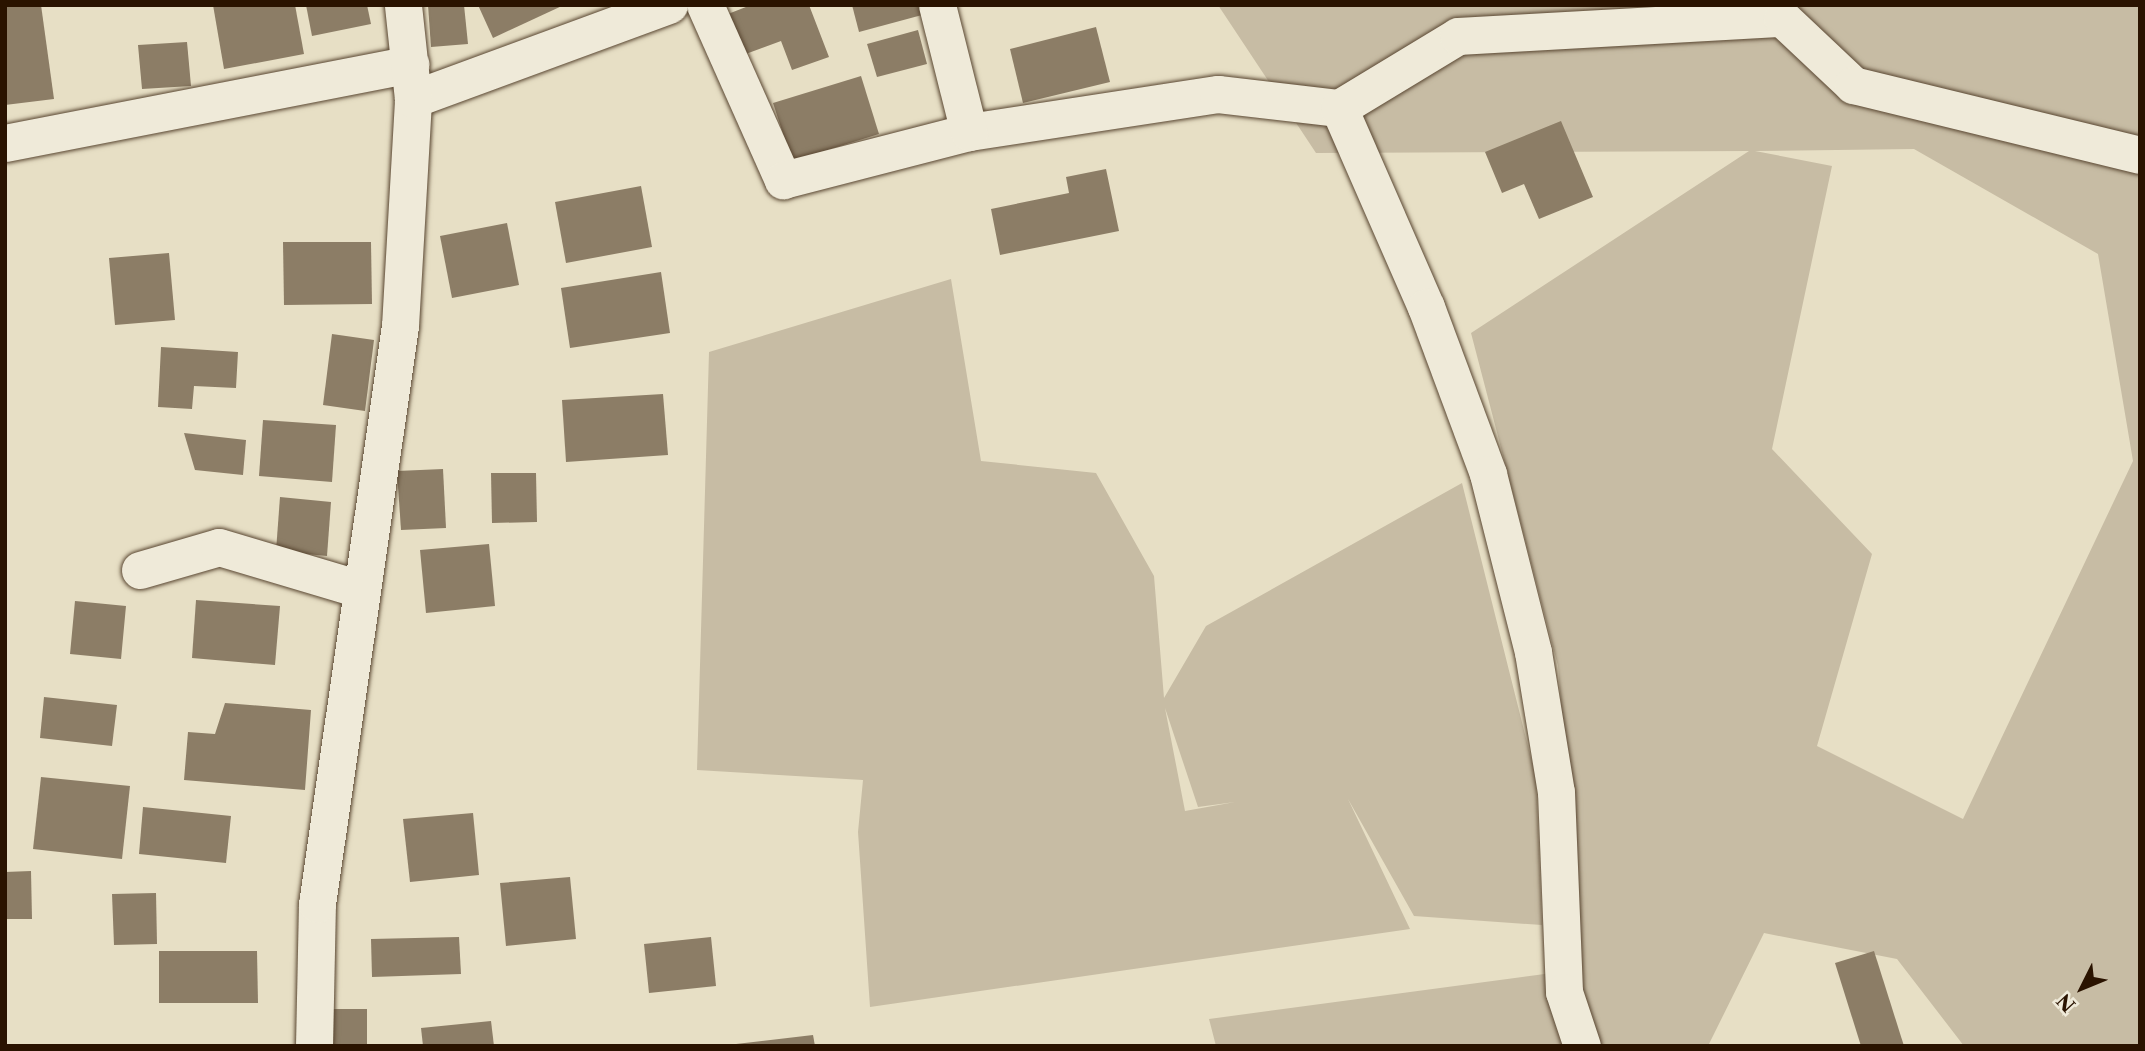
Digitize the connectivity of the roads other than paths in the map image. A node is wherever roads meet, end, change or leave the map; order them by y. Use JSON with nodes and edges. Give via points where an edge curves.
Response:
{"nodes":[{"id":1,"x":403,"y":5,"type":"edge"},
{"id":2,"x":669,"y":5,"type":"edge"},
{"id":3,"x":705,"y":5,"type":"edge"},
{"id":4,"x":937,"y":5,"type":"edge"},
{"id":5,"x":412,"y":81,"type":"junction"},
{"id":6,"x":1339,"y":108,"type":"junction"},
{"id":7,"x":970,"y":132,"type":"junction"},
{"id":8,"x":5,"y":143,"type":"edge"},
{"id":9,"x":2140,"y":155,"type":"edge"},
{"id":10,"x":140,"y":570,"type":"dead end"},
{"id":11,"x":360,"y":589,"type":"junction"},
{"id":12,"x":314,"y":1046,"type":"edge"},
{"id":13,"x":1582,"y":1046,"type":"edge"}],
"edges":[{"from":1,"to":5,"type":"street"},
{"from":2,"to":5,"type":"street"},
{"from":3,"to":7,"type":"street","via":[[783,180]]},
{"from":4,"to":7,"type":"street"},
{"from":5,"to":8,"type":"street"},
{"from":5,"to":11,"type":"street","via":[[400,326]]},
{"from":6,"to":7,"type":"street","via":[[1218,94]]},
{"from":6,"to":9,"type":"street","via":[[1458,36],[1782,18],[1853,85]]},
{"from":6,"to":13,"type":"street","via":[[1426,307],[1488,474],[1533,652],[1556,792],[1564,992]]},
{"from":10,"to":11,"type":"street","via":[[219,547]]},
{"from":11,"to":12,"type":"street","via":[[317,904]]}]}
